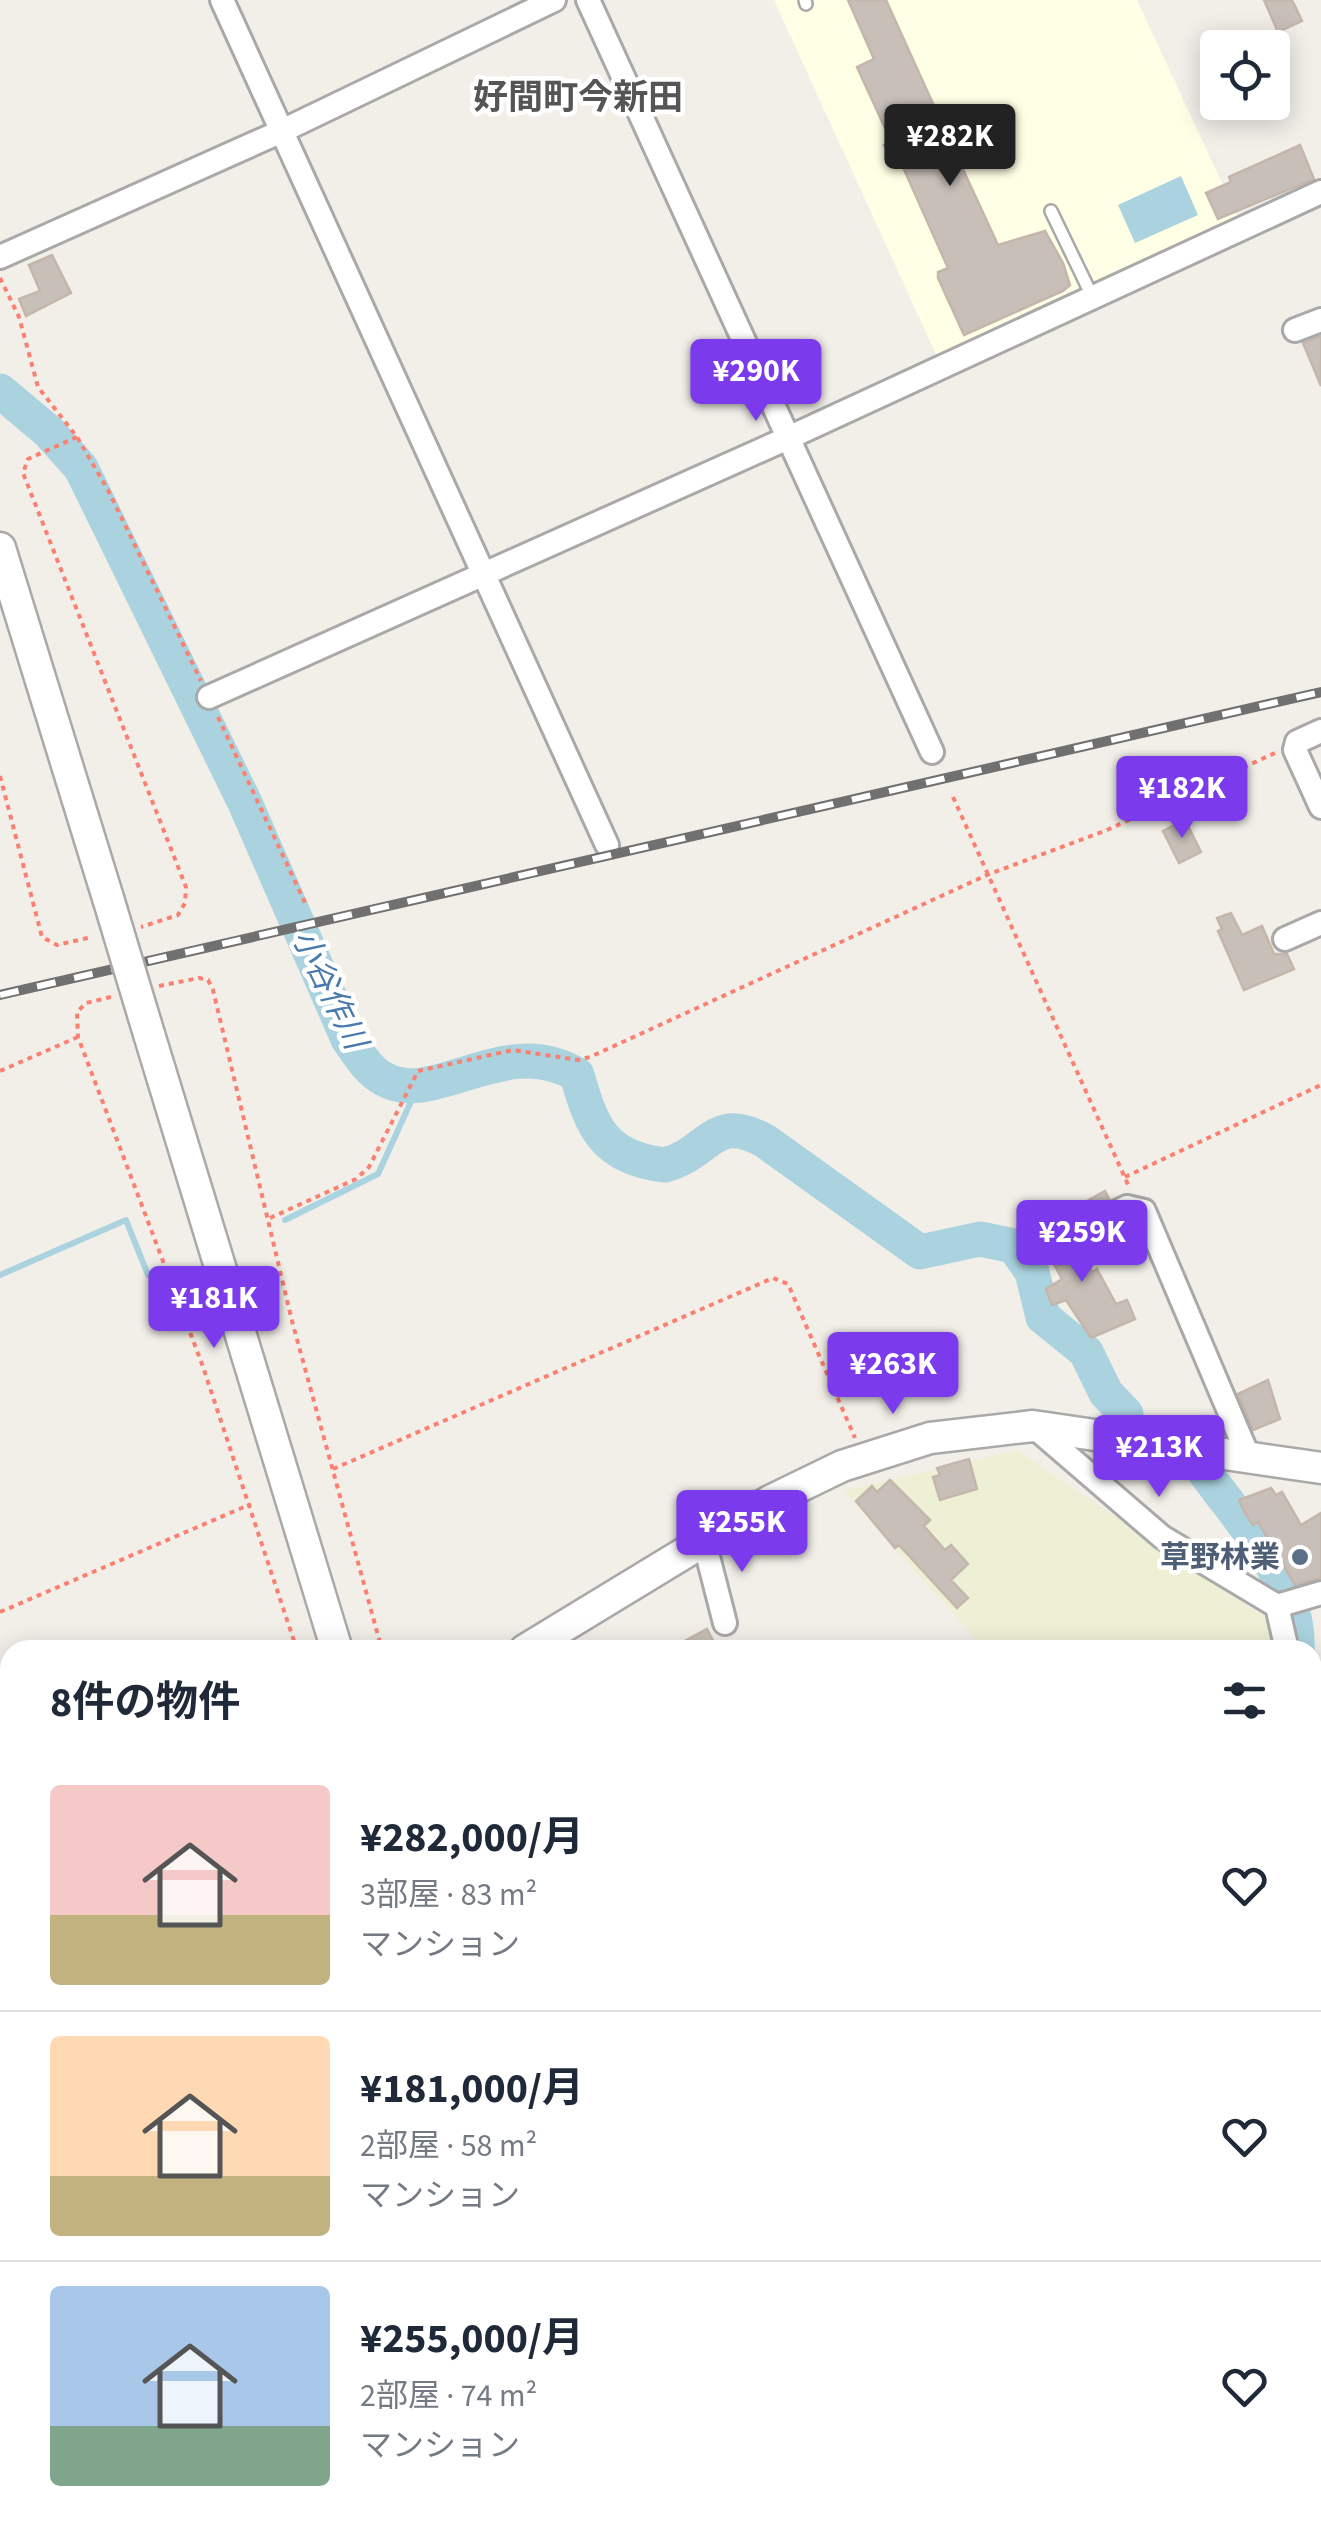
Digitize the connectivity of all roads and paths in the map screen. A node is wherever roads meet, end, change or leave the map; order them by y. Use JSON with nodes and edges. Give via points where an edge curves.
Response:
{"nodes":[{"id":1,"x":222,"y":0,"type":"edge"},
{"id":2,"x":554,"y":0,"type":"edge"},
{"id":3,"x":588,"y":0,"type":"edge"},
{"id":4,"x":282,"y":130,"type":"junction"},
{"id":5,"x":1321,"y":192,"type":"edge"},
{"id":6,"x":1051,"y":210,"type":"dead end"},
{"id":7,"x":0,"y":257,"type":"edge"},
{"id":8,"x":0,"y":278,"type":"edge"},
{"id":9,"x":1092,"y":296,"type":"junction"},
{"id":10,"x":1321,"y":320,"type":"edge"},
{"id":11,"x":1295,"y":330,"type":"dead end"},
{"id":12,"x":77,"y":438,"type":"junction"},
{"id":13,"x":788,"y":438,"type":"junction"},
{"id":14,"x":51,"y":448,"type":"dead end"},
{"id":15,"x":0,"y":548,"type":"edge"},
{"id":16,"x":482,"y":574,"type":"junction"},
{"id":17,"x":209,"y":697,"type":"junction"},
{"id":18,"x":1321,"y":731,"type":"edge"},
{"id":19,"x":1298,"y":742,"type":"junction"},
{"id":20,"x":932,"y":752,"type":"dead end"},
{"id":21,"x":954,"y":797,"type":"dead end"},
{"id":22,"x":1321,"y":807,"type":"edge"},
{"id":23,"x":607,"y":845,"type":"dead end"},
{"id":24,"x":987,"y":875,"type":"junction"},
{"id":25,"x":308,"y":907,"type":"dead end"},
{"id":26,"x":1321,"y":923,"type":"edge"},
{"id":27,"x":1285,"y":938,"type":"dead end"},
{"id":28,"x":78,"y":1037,"type":"dead end"},
{"id":29,"x":0,"y":1071,"type":"edge"},
{"id":30,"x":1321,"y":1086,"type":"edge"},
{"id":31,"x":1125,"y":1177,"type":"junction"},
{"id":32,"x":1138,"y":1206,"type":"junction"},
{"id":33,"x":268,"y":1219,"type":"dead end"},
{"id":34,"x":1082,"y":1229,"type":"dead end"},
{"id":35,"x":1032,"y":1426,"type":"junction"},
{"id":36,"x":1249,"y":1458,"type":"junction"},
{"id":37,"x":864,"y":1459,"type":"junction"},
{"id":38,"x":1321,"y":1468,"type":"edge"},
{"id":39,"x":333,"y":1470,"type":"dead end"},
{"id":40,"x":251,"y":1504,"type":"dead end"},
{"id":41,"x":704,"y":1541,"type":"junction"},
{"id":42,"x":1321,"y":1593,"type":"edge"},
{"id":43,"x":1286,"y":1603,"type":"junction"},
{"id":44,"x":0,"y":1612,"type":"edge"},
{"id":45,"x":725,"y":1623,"type":"dead end"},
{"id":46,"x":334,"y":1640,"type":"edge"},
{"id":47,"x":541,"y":1640,"type":"edge"},
{"id":48,"x":1287,"y":1640,"type":"edge"}],
"edges":[{"from":1,"to":4,"type":"street"},
{"from":2,"to":4,"type":"street"},
{"from":3,"to":13,"type":"street"},
{"from":4,"to":7,"type":"street"},
{"from":4,"to":16,"type":"street"},
{"from":5,"to":9,"type":"street"},
{"from":6,"to":9,"type":"lane"},
{"from":8,"to":12,"type":"path","via":[[19,317],[32,375]]},
{"from":9,"to":13,"type":"street"},
{"from":10,"to":11,"type":"street"},
{"from":12,"to":14,"type":"path"},
{"from":12,"to":17,"type":"path"},
{"from":13,"to":16,"type":"street"},
{"from":13,"to":20,"type":"street"},
{"from":15,"to":46,"type":"street","bridge":true},
{"from":16,"to":17,"type":"street"},
{"from":16,"to":23,"type":"street"},
{"from":17,"to":25,"type":"path"},
{"from":18,"to":19,"type":"street"},
{"from":19,"to":22,"type":"street","via":[[1295,750]]},
{"from":19,"to":24,"type":"path","via":[[1106,830]]},
{"from":21,"to":24,"type":"path"},
{"from":24,"to":31,"type":"path"},
{"from":24,"to":33,"type":"path","via":[[590,1057],[513,1050],[418,1071],[380,1150],[356,1179]]},
{"from":26,"to":27,"type":"street"},
{"from":28,"to":29,"type":"path"},
{"from":30,"to":31,"type":"path"},
{"from":31,"to":32,"type":"path"},
{"from":32,"to":34,"type":"street"},
{"from":32,"to":36,"type":"street"},
{"from":35,"to":36,"type":"street"},
{"from":35,"to":37,"type":"street","via":[[930,1438]]},
{"from":35,"to":43,"type":"street","via":[[1162,1537]]},
{"from":36,"to":38,"type":"street"},
{"from":37,"to":39,"type":"path","via":[[782,1278]]},
{"from":37,"to":41,"type":"street","via":[[814,1478]]},
{"from":40,"to":44,"type":"path"},
{"from":41,"to":45,"type":"street"},
{"from":41,"to":47,"type":"street"},
{"from":42,"to":43,"type":"street"},
{"from":43,"to":48,"type":"street"}]}
